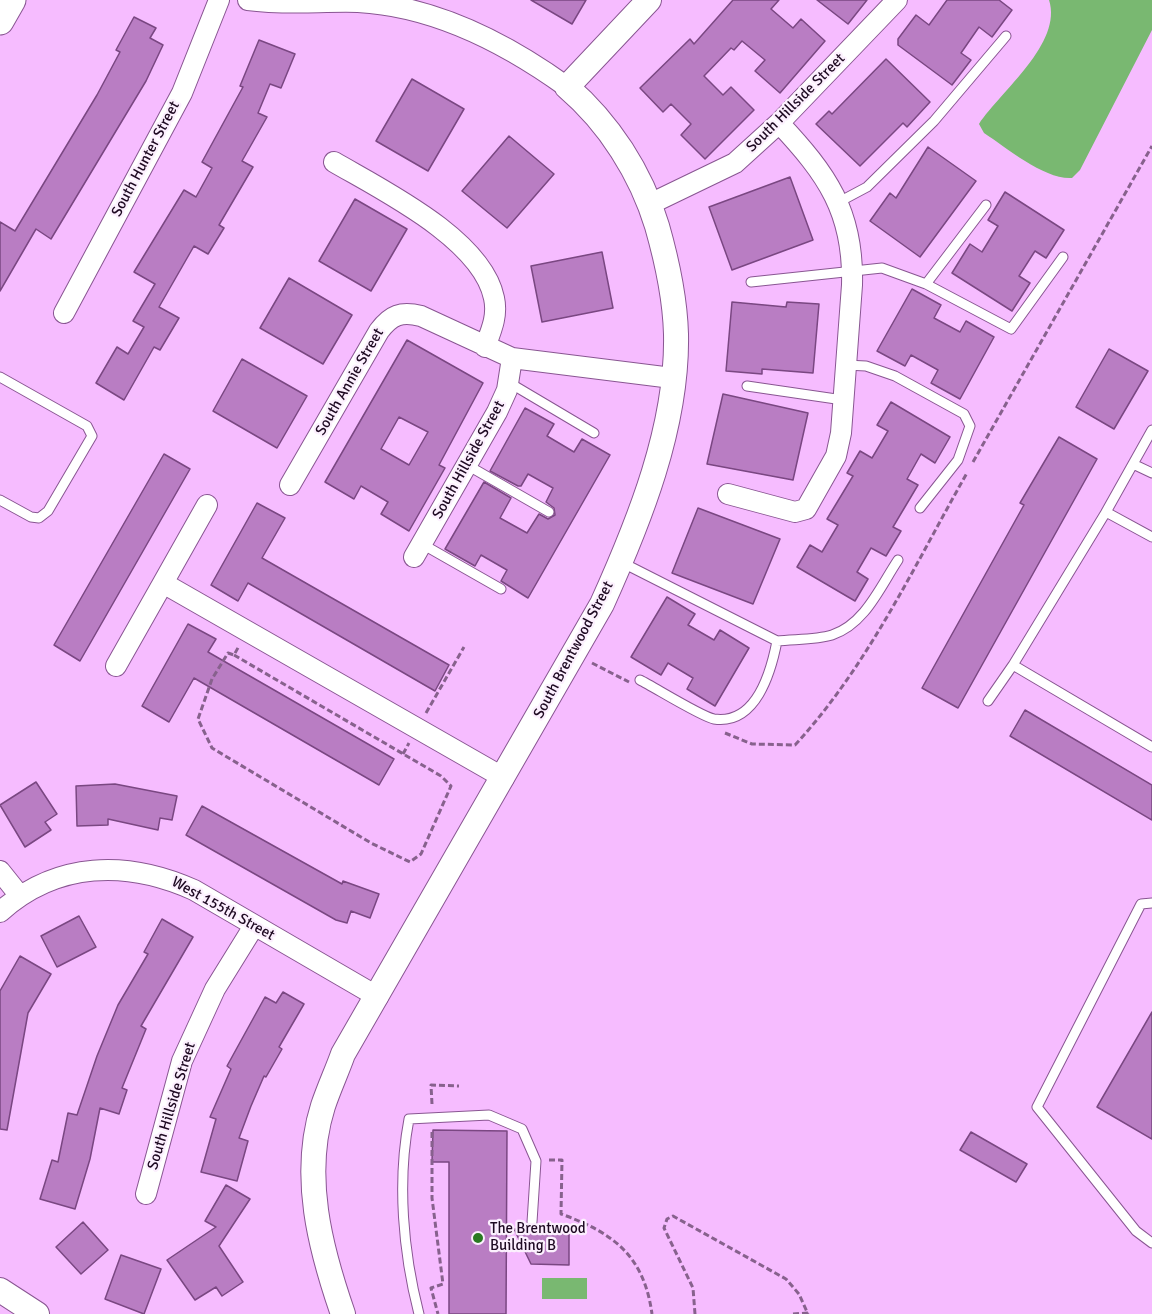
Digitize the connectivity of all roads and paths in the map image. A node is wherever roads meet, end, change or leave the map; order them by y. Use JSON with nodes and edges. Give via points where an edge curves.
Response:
{"nodes":[{"id":1,"x":12,"y":0,"type":"edge"},
{"id":2,"x":219,"y":0,"type":"edge"},
{"id":3,"x":248,"y":0,"type":"edge"},
{"id":4,"x":649,"y":0,"type":"edge"},
{"id":5,"x":897,"y":0,"type":"edge"},
{"id":6,"x":0,"y":21,"type":"edge"},
{"id":7,"x":1006,"y":36,"type":"dead end"},
{"id":8,"x":567,"y":87,"type":"junction"},
{"id":9,"x":779,"y":123,"type":"junction"},
{"id":10,"x":1152,"y":146,"type":"edge"},
{"id":11,"x":334,"y":162,"type":"dead end"},
{"id":12,"x":837,"y":203,"type":"junction"},
{"id":13,"x":650,"y":204,"type":"junction"},
{"id":14,"x":986,"y":205,"type":"dead end"},
{"id":15,"x":1063,"y":257,"type":"dead end"},
{"id":16,"x":852,"y":271,"type":"junction"},
{"id":17,"x":751,"y":282,"type":"dead end"},
{"id":18,"x":926,"y":284,"type":"junction"},
{"id":19,"x":64,"y":313,"type":"dead end"},
{"id":20,"x":485,"y":347,"type":"junction"},
{"id":21,"x":846,"y":357,"type":"junction"},
{"id":22,"x":512,"y":358,"type":"junction"},
{"id":23,"x":0,"y":377,"type":"edge"},
{"id":24,"x":672,"y":378,"type":"junction"},
{"id":25,"x":508,"y":382,"type":"junction"},
{"id":26,"x":747,"y":386,"type":"dead end"},
{"id":27,"x":843,"y":400,"type":"junction"},
{"id":28,"x":1152,"y":430,"type":"edge"},
{"id":29,"x":594,"y":432,"type":"dead end"},
{"id":30,"x":1133,"y":464,"type":"junction"},
{"id":31,"x":467,"y":465,"type":"junction"},
{"id":32,"x":1152,"y":473,"type":"edge"},
{"id":33,"x":290,"y":485,"type":"dead end"},
{"id":34,"x":728,"y":494,"type":"dead end"},
{"id":35,"x":0,"y":500,"type":"edge"},
{"id":36,"x":207,"y":505,"type":"dead end"},
{"id":37,"x":920,"y":508,"type":"dead end"},
{"id":38,"x":549,"y":512,"type":"dead end"},
{"id":39,"x":1106,"y":512,"type":"junction"},
{"id":40,"x":1152,"y":537,"type":"edge"},
{"id":41,"x":418,"y":550,"type":"joint"},
{"id":42,"x":898,"y":560,"type":"dead end"},
{"id":43,"x":621,"y":562,"type":"junction"},
{"id":44,"x":163,"y":583,"type":"junction"},
{"id":45,"x":501,"y":588,"type":"dead end"},
{"id":46,"x":247,"y":631,"type":"junction"},
{"id":47,"x":777,"y":641,"type":"junction"},
{"id":48,"x":464,"y":647,"type":"dead end"},
{"id":49,"x":575,"y":654,"type":"junction"},
{"id":50,"x":234,"y":655,"type":"junction"},
{"id":51,"x":1012,"y":665,"type":"junction"},
{"id":52,"x":116,"y":666,"type":"dead end"},
{"id":53,"x":638,"y":683,"type":"joint"},
{"id":54,"x":988,"y":701,"type":"dead end"},
{"id":55,"x":417,"y":728,"type":"junction"},
{"id":56,"x":721,"y":731,"type":"dead end"},
{"id":57,"x":1152,"y":747,"type":"edge"},
{"id":58,"x":403,"y":753,"type":"junction"},
{"id":59,"x":504,"y":778,"type":"junction"},
{"id":60,"x":0,"y":872,"type":"edge"},
{"id":61,"x":20,"y":897,"type":"junction"},
{"id":62,"x":1152,"y":903,"type":"edge"},
{"id":63,"x":0,"y":912,"type":"edge"},
{"id":64,"x":254,"y":926,"type":"junction"},
{"id":65,"x":378,"y":997,"type":"junction"},
{"id":66,"x":459,"y":1086,"type":"dead end"},
{"id":67,"x":432,"y":1118,"type":"junction"},
{"id":68,"x":536,"y":1161,"type":"junction"},
{"id":69,"x":146,"y":1194,"type":"dead end"},
{"id":70,"x":532,"y":1222,"type":"dead end"},
{"id":71,"x":1152,"y":1243,"type":"edge"},
{"id":72,"x":0,"y":1290,"type":"edge"},
{"id":73,"x":30,"y":1312,"type":"edge"},
{"id":74,"x":417,"y":1313,"type":"edge"},
{"id":75,"x":343,"y":1314,"type":"edge"},
{"id":76,"x":438,"y":1314,"type":"edge"},
{"id":77,"x":652,"y":1314,"type":"edge"},
{"id":78,"x":695,"y":1314,"type":"edge"},
{"id":79,"x":794,"y":1314,"type":"edge"},
{"id":80,"x":808,"y":1314,"type":"edge"}],
"edges":[{"from":1,"to":6,"type":"main road"},
{"from":2,"to":19,"type":"street","name":"South Hunter Street","via":[[182,93]]},
{"from":3,"to":8,"type":"street","via":[[379,4],[447,21],[522,55]]},
{"from":4,"to":8,"type":"street"},
{"from":5,"to":9,"type":"street","name":"South Hillside Street"},
{"from":7,"to":12,"type":"lane","via":[[927,128],[867,187]]},
{"from":8,"to":13,"type":"street","name":"South Brentwood Street","via":[[593,109]]},
{"from":9,"to":12,"type":"street","via":[[815,162]]},
{"from":9,"to":13,"type":"street","name":"South Hillside Street","via":[[735,163]]},
{"from":10,"to":56,"type":"path","via":[[851,677],[795,746],[752,744]]},
{"from":11,"to":20,"type":"street","via":[[445,230],[468,255],[494,298],[495,320]]},
{"from":12,"to":16,"type":"street"},
{"from":13,"to":24,"type":"street","name":"South Brentwood Street","via":[[671,287],[676,334]]},
{"from":14,"to":18,"type":"lane"},
{"from":15,"to":18,"type":"lane","via":[[1011,329]]},
{"from":16,"to":17,"type":"lane"},
{"from":16,"to":18,"type":"lane","via":[[882,268]]},
{"from":16,"to":21,"type":"street"},
{"from":20,"to":22,"type":"street","name":"South Annie Street"},
{"from":20,"to":33,"type":"street","name":"South Annie Street","via":[[407,312],[387,320]]},
{"from":21,"to":27,"type":"street"},
{"from":21,"to":37,"type":"lane","via":[[895,375],[958,410],[970,426],[958,460]]},
{"from":22,"to":24,"type":"street","name":"South Annie Street"},
{"from":22,"to":25,"type":"street","name":"South Hillside Street"},
{"from":23,"to":35,"type":"lane","via":[[87,426],[92,436],[48,511],[39,518]]},
{"from":24,"to":43,"type":"street","name":"South Brentwood Street","via":[[652,478]]},
{"from":25,"to":29,"type":"lane"},
{"from":25,"to":31,"type":"street","name":"South Hillside Street","via":[[497,412]]},
{"from":26,"to":27,"type":"lane"},
{"from":27,"to":34,"type":"street","via":[[842,433],[836,456],[806,509],[795,512]]},
{"from":28,"to":30,"type":"lane"},
{"from":30,"to":32,"type":"lane"},
{"from":30,"to":39,"type":"lane"},
{"from":31,"to":38,"type":"lane"},
{"from":31,"to":41,"type":"street","name":"South Hillside Street"},
{"from":36,"to":44,"type":"street"},
{"from":39,"to":40,"type":"lane"},
{"from":39,"to":51,"type":"lane"},
{"from":41,"to":45,"type":"lane"},
{"from":42,"to":47,"type":"lane","via":[[856,621],[832,635]]},
{"from":43,"to":47,"type":"lane"},
{"from":43,"to":49,"type":"street","name":"South Brentwood Street"},
{"from":44,"to":46,"type":"street"},
{"from":44,"to":52,"type":"street"},
{"from":46,"to":50,"type":"path"},
{"from":46,"to":55,"type":"street"},
{"from":47,"to":53,"type":"lane","via":[[772,666],[757,699],[738,716],[713,719]]},
{"from":48,"to":55,"type":"path"},
{"from":49,"to":53,"type":"path"},
{"from":49,"to":59,"type":"street","name":"South Brentwood Street"},
{"from":50,"to":58,"type":"path"},
{"from":50,"to":58,"type":"path","via":[[228,653],[212,679],[198,719],[206,741],[371,843],[410,862],[421,854],[451,786]]},
{"from":51,"to":54,"type":"lane"},
{"from":51,"to":57,"type":"lane"},
{"from":55,"to":58,"type":"path"},
{"from":55,"to":59,"type":"street"},
{"from":59,"to":65,"type":"street","name":"South Brentwood Street"},
{"from":60,"to":61,"type":"street"},
{"from":61,"to":63,"type":"street"},
{"from":61,"to":64,"type":"street","name":"West 155th Street","via":[[89,870],[140,871],[194,890]]},
{"from":62,"to":71,"type":"lane","via":[[1141,904],[1037,1107],[1136,1231]]},
{"from":64,"to":65,"type":"street","name":"West 155th Street"},
{"from":64,"to":69,"type":"street","name":"South Hillside Street","via":[[215,989],[182,1061]]},
{"from":65,"to":75,"type":"street","name":"South Brentwood Street","via":[[344,1054],[323,1108],[318,1136],[315,1206],[320,1240]]},
{"from":66,"to":67,"type":"path","via":[[431,1085]]},
{"from":67,"to":68,"type":"lane","via":[[489,1115],[522,1129]]},
{"from":67,"to":74,"type":"lane","via":[[409,1119],[405,1137],[403,1231]]},
{"from":67,"to":76,"type":"path","via":[[432,1198],[443,1284],[431,1287]]},
{"from":68,"to":70,"type":"lane"},
{"from":68,"to":77,"type":"path","via":[[562,1160],[561,1214],[590,1224],[634,1259],[649,1292]]},
{"from":72,"to":73,"type":"street"},
{"from":78,"to":80,"type":"path","via":[[693,1288],[664,1227],[673,1216],[786,1279],[799,1294]]},
{"from":79,"to":80,"type":"path"}]}
